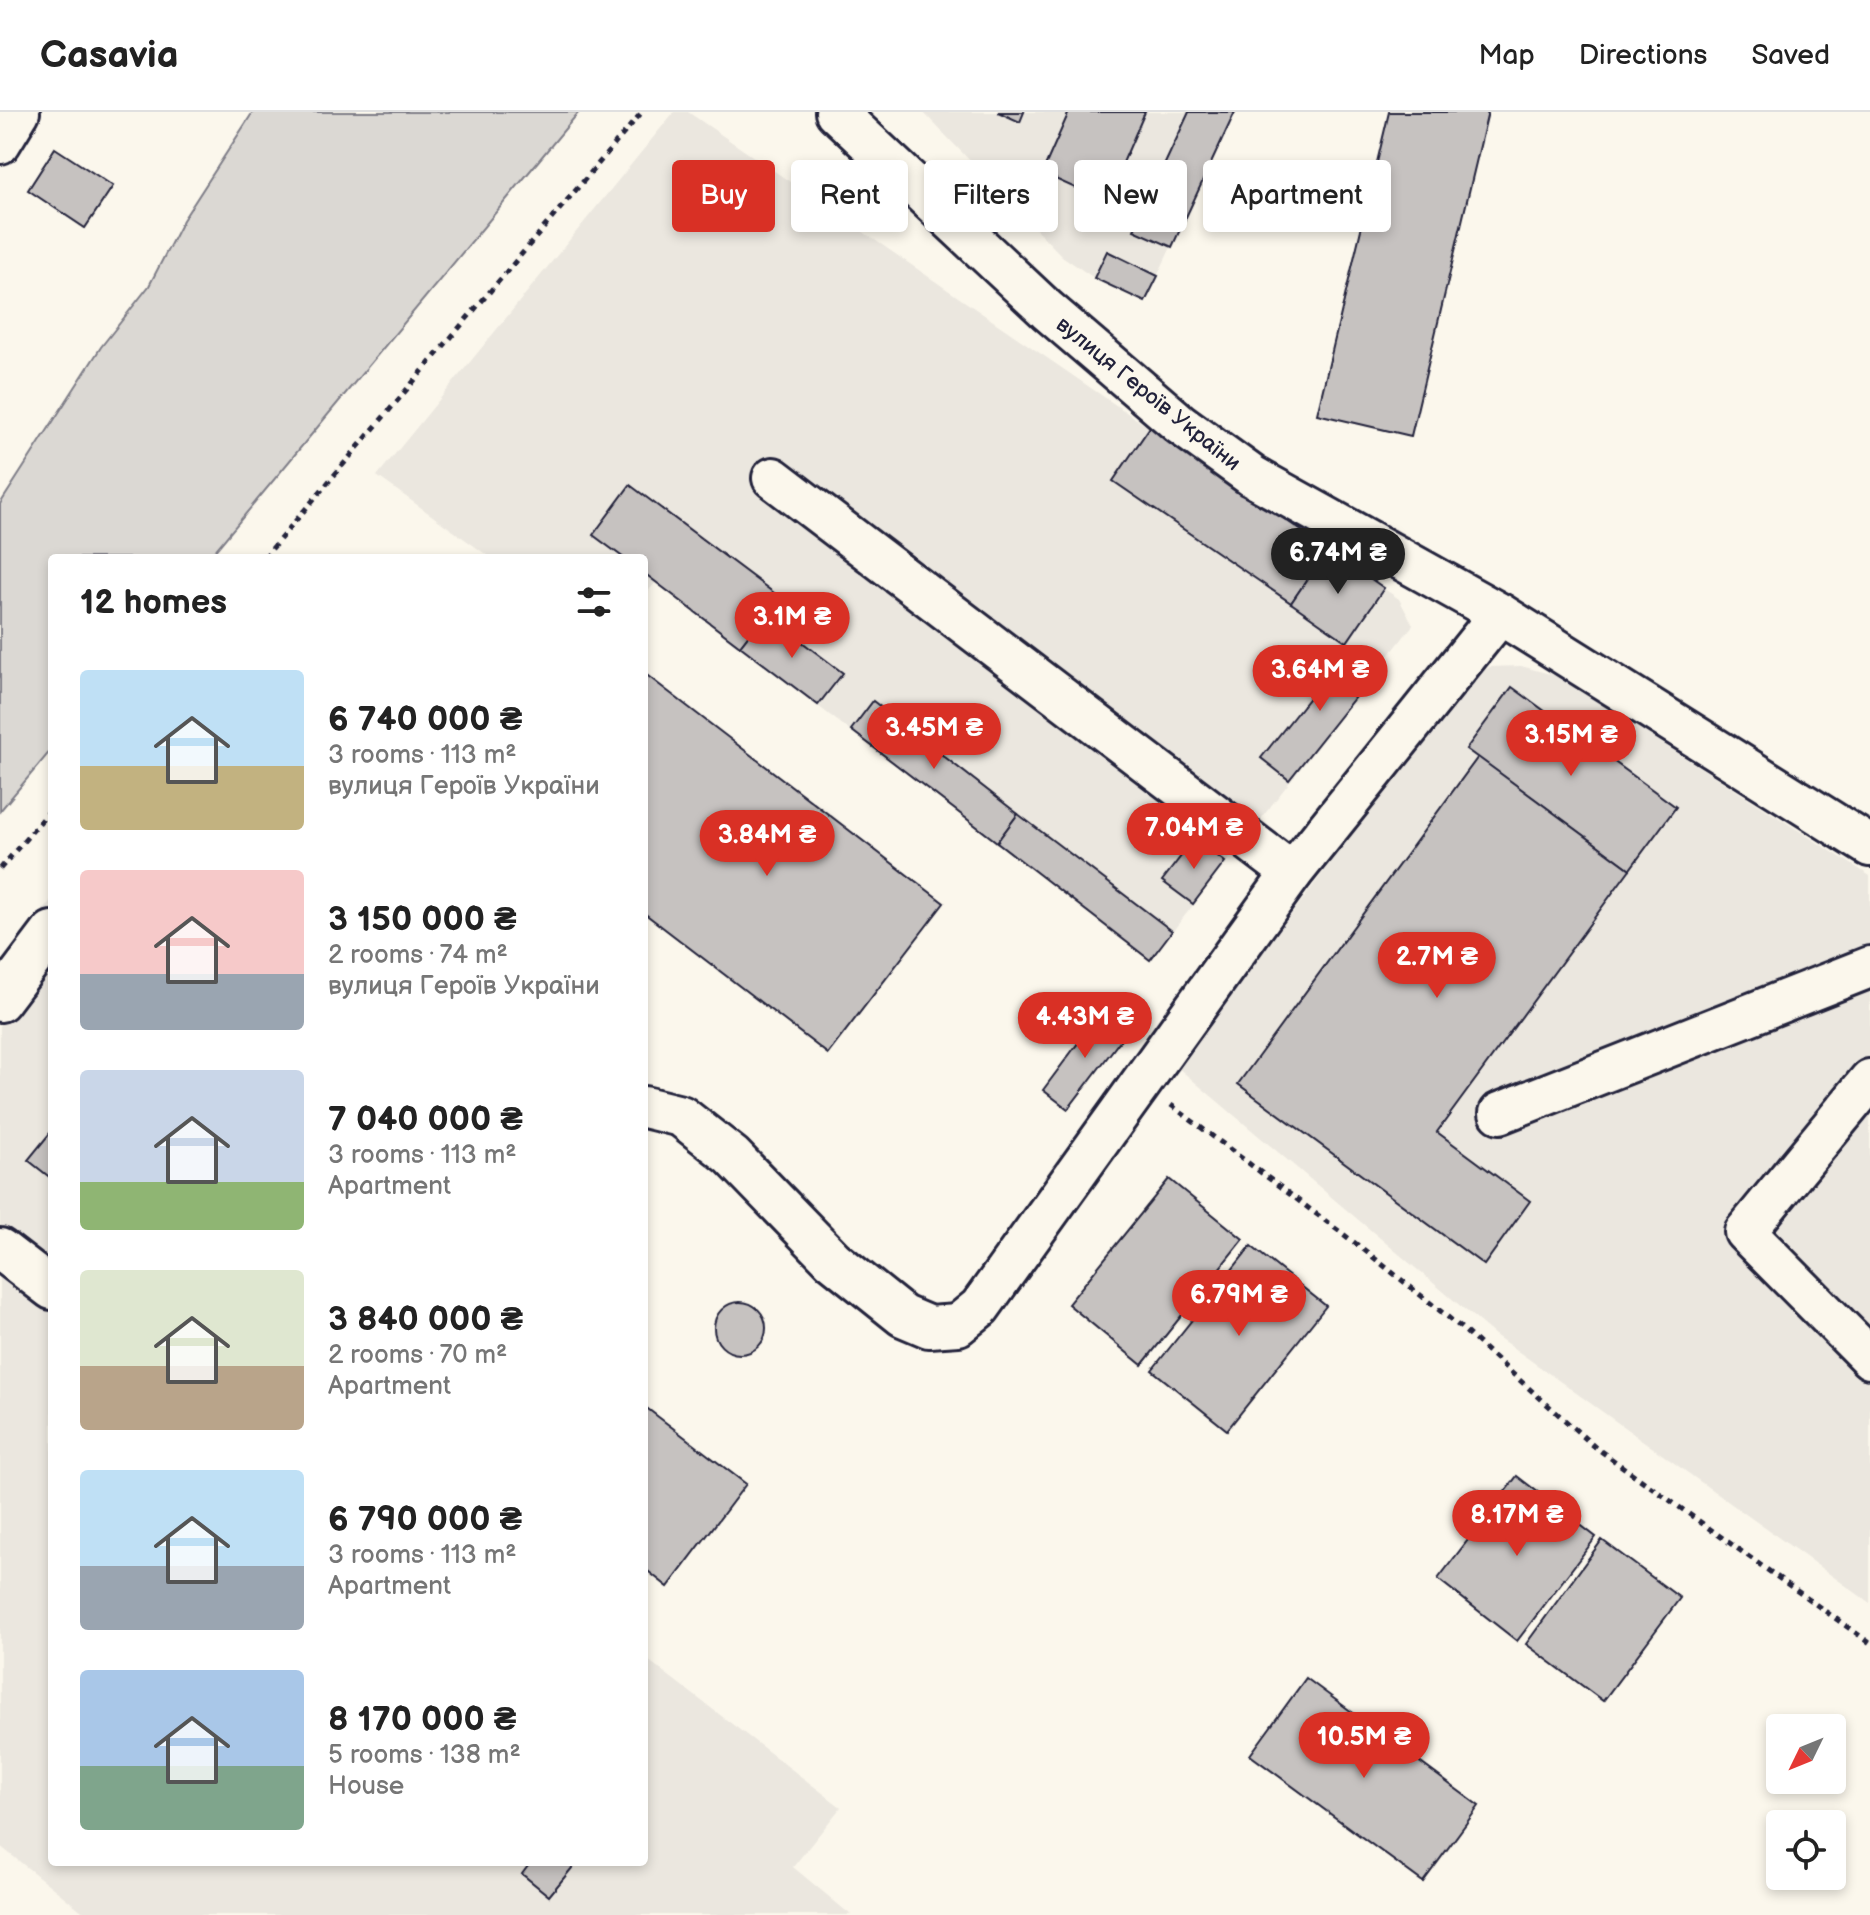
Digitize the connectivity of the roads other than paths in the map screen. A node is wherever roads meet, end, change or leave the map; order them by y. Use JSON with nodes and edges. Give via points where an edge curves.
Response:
{"nodes":[{"id":1,"x":19,"y":112,"type":"edge"},
{"id":2,"x":836,"y":112,"type":"edge"},
{"id":3,"x":0,"y":143,"type":"edge"},
{"id":4,"x":773,"y":478,"type":"dead end"},
{"id":5,"x":1500,"y":614,"type":"junction"},
{"id":6,"x":1870,"y":846,"type":"edge"},
{"id":7,"x":1292,"y":873,"type":"junction"},
{"id":8,"x":48,"y":937,"type":"edge"},
{"id":9,"x":1870,"y":967,"type":"edge"},
{"id":10,"x":0,"y":1001,"type":"edge"},
{"id":11,"x":1870,"y":1080,"type":"edge"},
{"id":12,"x":648,"y":1108,"type":"edge"},
{"id":13,"x":1500,"y":1113,"type":"dead end"},
{"id":14,"x":0,"y":1249,"type":"edge"},
{"id":15,"x":48,"y":1286,"type":"edge"},
{"id":16,"x":1870,"y":1358,"type":"edge"}],
"edges":[{"from":1,"to":3,"type":"street"},
{"from":2,"to":5,"type":"street","name":"вулиця Героїв України","via":[[1047,310],[1180,424],[1252,476]]},
{"from":4,"to":7,"type":"street"},
{"from":5,"to":6,"type":"street","name":"вулиця Героїв України"},
{"from":5,"to":7,"type":"street"},
{"from":7,"to":12,"type":"street","via":[[980,1307],[958,1325],[929,1327],[903,1316],[833,1260],[732,1156],[681,1116]]},
{"from":8,"to":10,"type":"street"},
{"from":9,"to":13,"type":"street"},
{"from":11,"to":16,"type":"street","via":[[1745,1232]]},
{"from":14,"to":15,"type":"street"}]}
